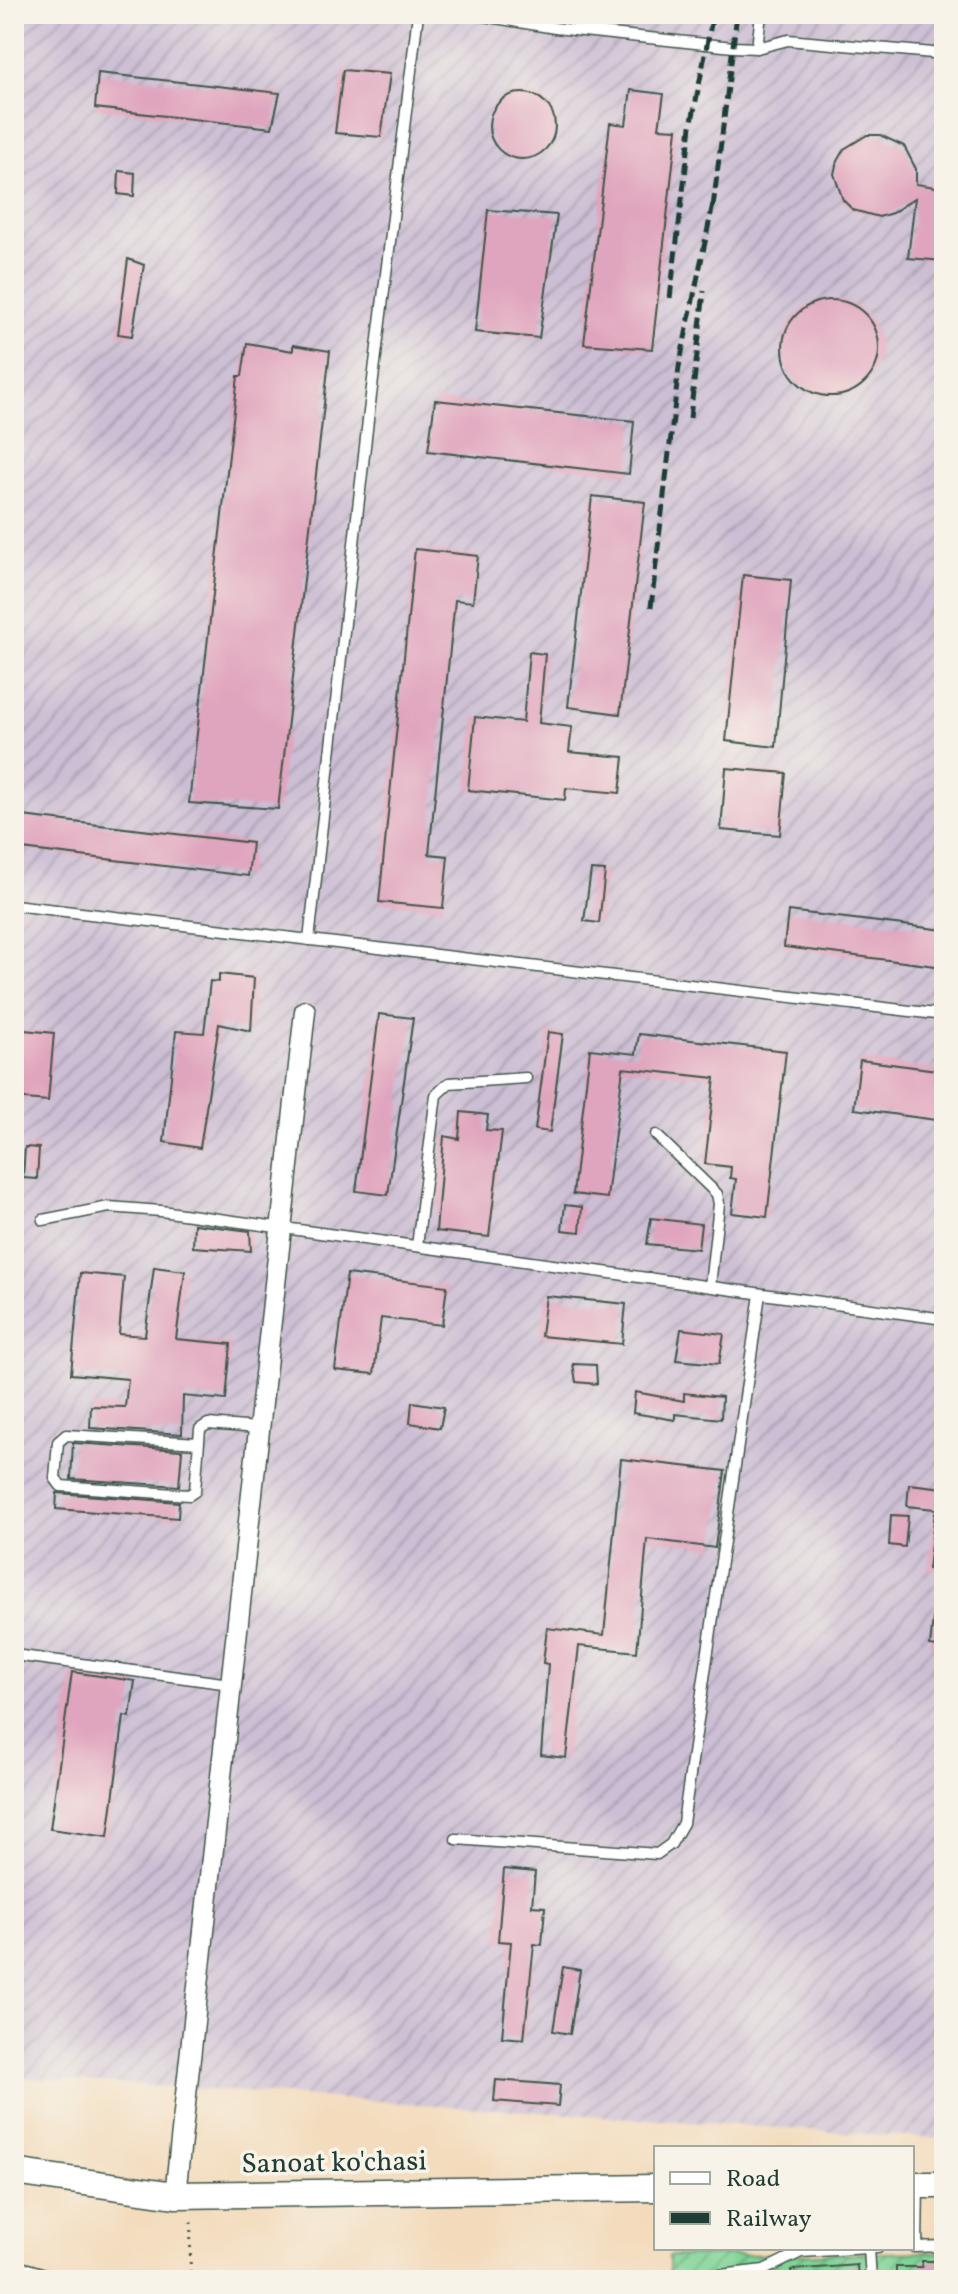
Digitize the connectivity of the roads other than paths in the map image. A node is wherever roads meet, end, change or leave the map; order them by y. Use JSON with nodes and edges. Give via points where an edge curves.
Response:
{"nodes":[{"id":1,"x":418,"y":14,"type":"edge"},
{"id":2,"x":471,"y":14,"type":"edge"},
{"id":3,"x":761,"y":14,"type":"edge"},
{"id":4,"x":757,"y":48,"type":"junction"},
{"id":5,"x":944,"y":54,"type":"edge"},
{"id":6,"x":14,"y":905,"type":"edge"},
{"id":7,"x":309,"y":940,"type":"junction"},
{"id":8,"x":305,"y":1011,"type":"dead end"},
{"id":9,"x":944,"y":1015,"type":"edge"},
{"id":10,"x":526,"y":1078,"type":"dead end"},
{"id":11,"x":656,"y":1135,"type":"dead end"},
{"id":12,"x":43,"y":1220,"type":"dead end"},
{"id":13,"x":279,"y":1227,"type":"junction"},
{"id":14,"x":417,"y":1246,"type":"junction"},
{"id":15,"x":710,"y":1286,"type":"junction"},
{"id":16,"x":760,"y":1294,"type":"junction"},
{"id":17,"x":944,"y":1319,"type":"edge"},
{"id":18,"x":257,"y":1428,"type":"junction"},
{"id":19,"x":199,"y":1443,"type":"junction"},
{"id":20,"x":14,"y":1655,"type":"edge"},
{"id":21,"x":230,"y":1684,"type":"junction"},
{"id":22,"x":456,"y":1839,"type":"dead end"},
{"id":23,"x":14,"y":2172,"type":"edge"},
{"id":24,"x":925,"y":2185,"type":"edge"},
{"id":25,"x":654,"y":2188,"type":"edge"},
{"id":26,"x":183,"y":2195,"type":"junction"},
{"id":27,"x":915,"y":2246,"type":"edge"},
{"id":28,"x":944,"y":2246,"type":"edge"},
{"id":29,"x":835,"y":2250,"type":"edge"},
{"id":30,"x":869,"y":2250,"type":"edge"},
{"id":31,"x":14,"y":2265,"type":"edge"},
{"id":32,"x":66,"y":2280,"type":"edge"},
{"id":33,"x":711,"y":2280,"type":"edge"},
{"id":34,"x":871,"y":2280,"type":"edge"}],
"edges":[{"from":1,"to":7,"type":"lane"},
{"from":2,"to":4,"type":"lane"},
{"from":3,"to":4,"type":"lane"},
{"from":4,"to":5,"type":"lane","via":[[788,40]]},
{"from":6,"to":7,"type":"lane"},
{"from":7,"to":9,"type":"lane"},
{"from":8,"to":13,"type":"street"},
{"from":10,"to":14,"type":"lane","via":[[449,1083],[436,1095]]},
{"from":11,"to":15,"type":"lane","via":[[717,1194]]},
{"from":12,"to":13,"type":"lane","via":[[109,1207]]},
{"from":13,"to":14,"type":"lane"},
{"from":13,"to":18,"type":"street"},
{"from":14,"to":15,"type":"lane"},
{"from":15,"to":16,"type":"lane"},
{"from":16,"to":17,"type":"lane"},
{"from":16,"to":22,"type":"lane","via":[[683,1823],[671,1844],[657,1854]]},
{"from":18,"to":19,"type":"lane","via":[[208,1424],[200,1429]]},
{"from":18,"to":21,"type":"street"},
{"from":19,"to":19,"type":"lane","via":[[195,1491],[189,1495],[61,1486],[55,1478],[58,1442],[66,1435]]},
{"from":20,"to":21,"type":"lane"},
{"from":21,"to":26,"type":"street"},
{"from":23,"to":26,"type":"street","name":"Sanoat ko'chasi"},
{"from":24,"to":27,"type":"lane"},
{"from":25,"to":26,"type":"street","name":"Sanoat ko'chasi"},
{"from":27,"to":28,"type":"lane"},
{"from":29,"to":33,"type":"lane","via":[[801,2252],[764,2270]]},
{"from":30,"to":34,"type":"lane"},
{"from":31,"to":32,"type":"lane"}]}
